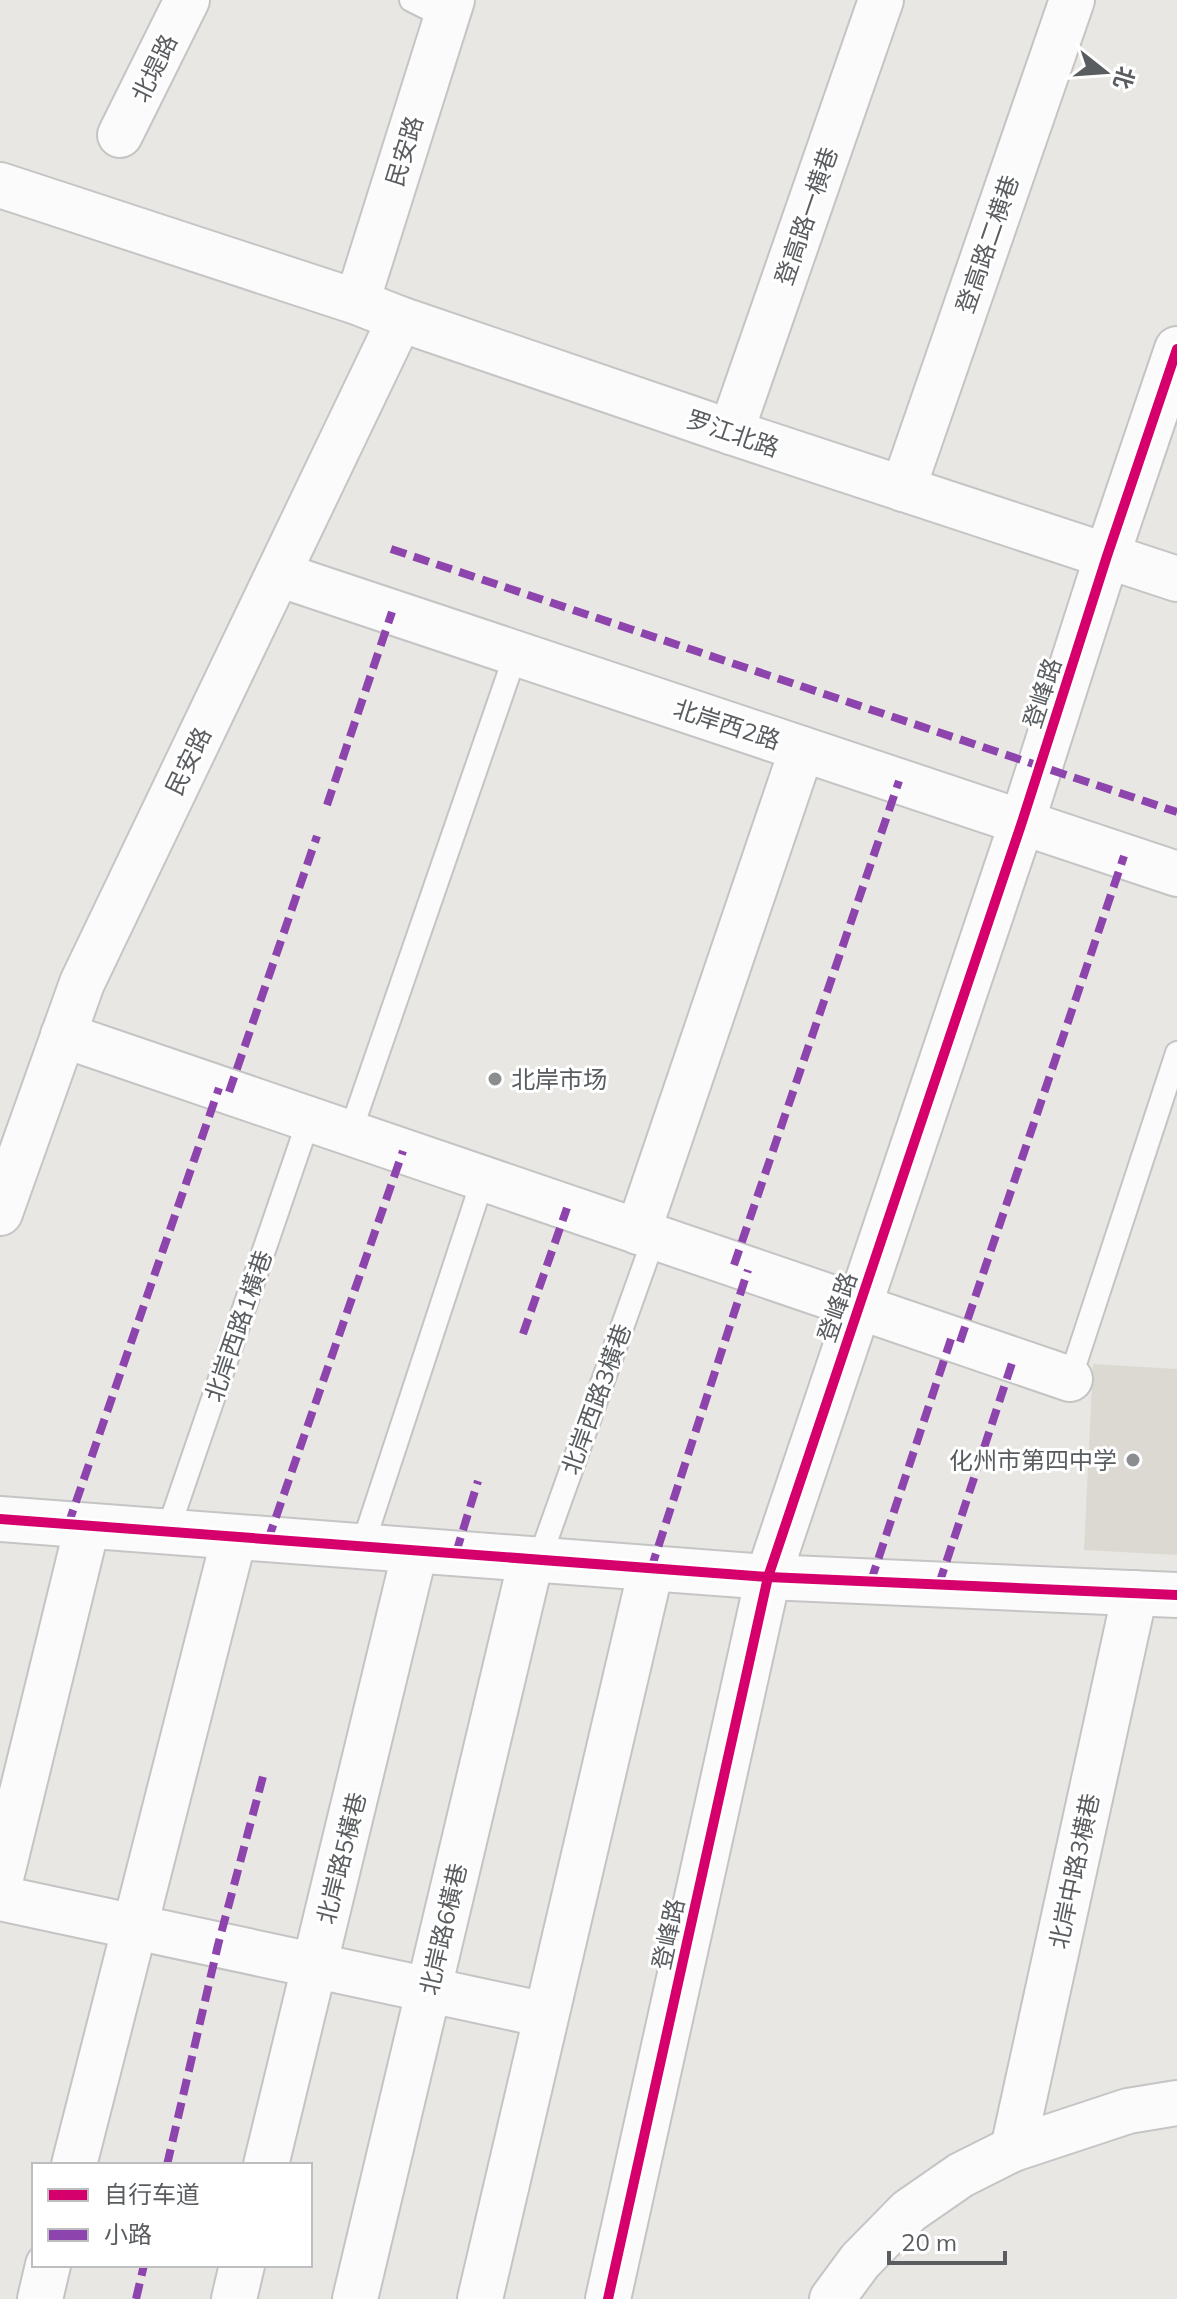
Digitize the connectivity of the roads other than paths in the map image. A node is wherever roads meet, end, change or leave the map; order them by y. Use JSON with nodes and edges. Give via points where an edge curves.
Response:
{"nodes":[{"id":1,"x":187,"y":0,"type":"edge"},
{"id":2,"x":881,"y":0,"type":"edge"},
{"id":3,"x":1072,"y":0,"type":"edge"},
{"id":4,"x":436,"y":6,"type":"edge"},
{"id":5,"x":120,"y":135,"type":"dead end"},
{"id":6,"x":0,"y":185,"type":"edge"},
{"id":7,"x":357,"y":302,"type":"junction"},
{"id":8,"x":400,"y":319,"type":"junction"},
{"id":9,"x":1177,"y":349,"type":"edge"},
{"id":10,"x":731,"y":432,"type":"junction"},
{"id":11,"x":903,"y":489,"type":"junction"},
{"id":12,"x":1107,"y":556,"type":"junction"},
{"id":13,"x":278,"y":574,"type":"junction"},
{"id":14,"x":1177,"y":579,"type":"edge"},
{"id":15,"x":516,"y":653,"type":"junction"},
{"id":16,"x":802,"y":749,"type":"junction"},
{"id":17,"x":1022,"y":822,"type":"junction"},
{"id":18,"x":1177,"y":874,"type":"edge"},
{"id":19,"x":63,"y":1035,"type":"junction"},
{"id":20,"x":1177,"y":1053,"type":"edge"},
{"id":21,"x":309,"y":1119,"type":"junction"},
{"id":22,"x":350,"y":1133,"type":"junction"},
{"id":23,"x":483,"y":1179,"type":"junction"},
{"id":24,"x":0,"y":1213,"type":"edge"},
{"id":25,"x":646,"y":1235,"type":"junction"},
{"id":26,"x":858,"y":1308,"type":"junction"},
{"id":27,"x":1070,"y":1379,"type":"joint"},
{"id":28,"x":0,"y":1519,"type":"edge"},
{"id":29,"x":87,"y":1527,"type":"junction"},
{"id":30,"x":167,"y":1533,"type":"junction"},
{"id":31,"x":234,"y":1538,"type":"junction"},
{"id":32,"x":362,"y":1547,"type":"junction"},
{"id":33,"x":415,"y":1551,"type":"junction"},
{"id":34,"x":535,"y":1560,"type":"junction"},
{"id":35,"x":651,"y":1569,"type":"junction"},
{"id":36,"x":768,"y":1577,"type":"junction"},
{"id":37,"x":1156,"y":1594,"type":"edge"},
{"id":38,"x":0,"y":1882,"type":"edge"},
{"id":39,"x":0,"y":1898,"type":"edge"},
{"id":40,"x":134,"y":1927,"type":"junction"},
{"id":41,"x":315,"y":1965,"type":"junction"},
{"id":42,"x":428,"y":1989,"type":"junction"},
{"id":43,"x":546,"y":2015,"type":"junction"},
{"id":44,"x":1177,"y":2103,"type":"edge"},
{"id":45,"x":1013,"y":2149,"type":"junction"},
{"id":46,"x":75,"y":2163,"type":"edge"},
{"id":47,"x":266,"y":2163,"type":"edge"},
{"id":48,"x":48,"y":2267,"type":"edge"},
{"id":49,"x":242,"y":2267,"type":"edge"},
{"id":50,"x":40,"y":2299,"type":"edge"},
{"id":51,"x":234,"y":2299,"type":"edge"},
{"id":52,"x":355,"y":2299,"type":"edge"},
{"id":53,"x":480,"y":2299,"type":"edge"},
{"id":54,"x":608,"y":2299,"type":"edge"},
{"id":55,"x":832,"y":2299,"type":"edge"}],
"edges":[{"from":1,"to":5,"type":"street","name":"北堤路"},
{"from":2,"to":10,"type":"street","name":"登高路一横巷"},
{"from":3,"to":11,"type":"street","name":"登高路二横巷"},
{"from":4,"to":7,"type":"street","name":"民安路"},
{"from":6,"to":7,"type":"street","name":"罗江北路"},
{"from":7,"to":8,"type":"street","name":"罗江北路"},
{"from":8,"to":10,"type":"street","name":"罗江北路"},
{"from":8,"to":13,"type":"street","name":"民安路"},
{"from":9,"to":12,"type":"street","name":"登峰路"},
{"from":10,"to":11,"type":"street","name":"罗江北路"},
{"from":11,"to":12,"type":"street","name":"罗江北路"},
{"from":12,"to":14,"type":"street","name":"罗江北路"},
{"from":12,"to":17,"type":"street","name":"登峰路"},
{"from":13,"to":15,"type":"street","name":"北岸西2路"},
{"from":13,"to":19,"type":"street","name":"民安路","via":[[82,983]]},
{"from":15,"to":16,"type":"street","name":"北岸西2路"},
{"from":15,"to":22,"type":"lane"},
{"from":16,"to":17,"type":"street","name":"北岸西2路"},
{"from":16,"to":25,"type":"street"},
{"from":17,"to":18,"type":"street","name":"北岸西2路"},
{"from":17,"to":26,"type":"street","name":"登峰路"},
{"from":19,"to":21,"type":"street"},
{"from":19,"to":24,"type":"street","name":"民安路"},
{"from":20,"to":27,"type":"lane"},
{"from":21,"to":22,"type":"street"},
{"from":21,"to":30,"type":"lane","name":"北岸西路1橫巷"},
{"from":22,"to":23,"type":"street"},
{"from":23,"to":25,"type":"street"},
{"from":23,"to":32,"type":"lane"},
{"from":25,"to":26,"type":"street"},
{"from":25,"to":34,"type":"lane","name":"北岸西路3橫巷"},
{"from":26,"to":27,"type":"street"},
{"from":26,"to":36,"type":"street","name":"登峰路"},
{"from":28,"to":29,"type":"street"},
{"from":29,"to":30,"type":"street"},
{"from":29,"to":38,"type":"street"},
{"from":30,"to":31,"type":"street"},
{"from":31,"to":32,"type":"street"},
{"from":31,"to":40,"type":"street"},
{"from":32,"to":33,"type":"street"},
{"from":33,"to":34,"type":"street"},
{"from":33,"to":41,"type":"street","name":"北岸路5橫巷"},
{"from":34,"to":35,"type":"street"},
{"from":34,"to":42,"type":"street","name":"北岸路6橫巷"},
{"from":35,"to":36,"type":"street"},
{"from":35,"to":43,"type":"street"},
{"from":36,"to":37,"type":"street"},
{"from":36,"to":54,"type":"street","name":"登峰路"},
{"from":37,"to":45,"type":"street","name":"北岸中路3横巷"},
{"from":39,"to":40,"type":"street"},
{"from":40,"to":41,"type":"street"},
{"from":40,"to":46,"type":"street"},
{"from":41,"to":42,"type":"street"},
{"from":41,"to":47,"type":"street","name":"北岸路5橫巷"},
{"from":42,"to":43,"type":"street"},
{"from":42,"to":52,"type":"street","name":"北岸路6橫巷"},
{"from":43,"to":53,"type":"street"},
{"from":44,"to":45,"type":"street","via":[[1128,2111]]},
{"from":45,"to":55,"type":"street","via":[[961,2175],[909,2211]]},
{"from":48,"to":50,"type":"street"},
{"from":49,"to":51,"type":"street"}]}
